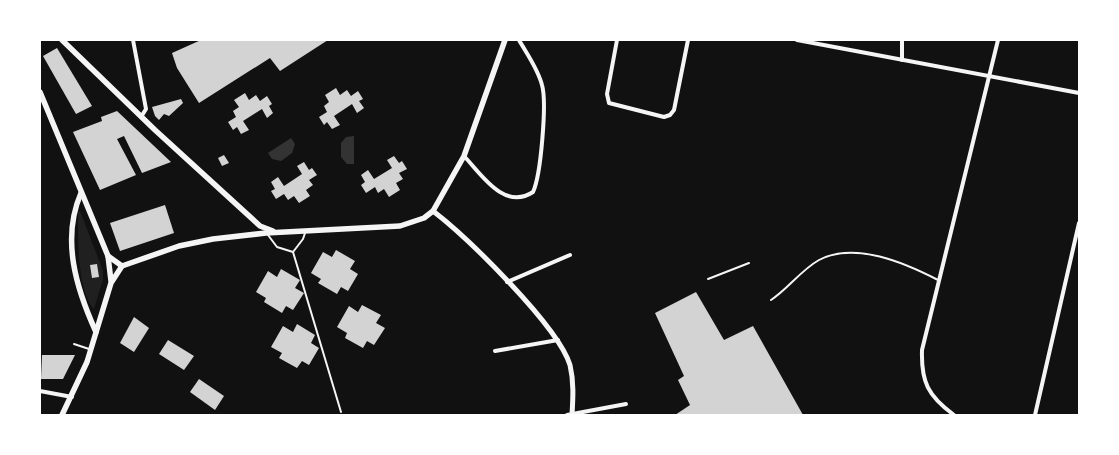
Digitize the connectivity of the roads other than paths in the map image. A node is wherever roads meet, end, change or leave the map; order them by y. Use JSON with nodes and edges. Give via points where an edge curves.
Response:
{"nodes":[{"id":1,"x":62,"y":40,"type":"edge"},
{"id":2,"x":133,"y":40,"type":"edge"},
{"id":3,"x":505,"y":40,"type":"edge"},
{"id":4,"x":519,"y":40,"type":"edge"},
{"id":5,"x":617,"y":40,"type":"edge"},
{"id":6,"x":688,"y":40,"type":"edge"},
{"id":7,"x":797,"y":40,"type":"edge"},
{"id":8,"x":902,"y":40,"type":"edge"},
{"id":9,"x":998,"y":40,"type":"edge"},
{"id":10,"x":902,"y":60,"type":"junction"},
{"id":11,"x":989,"y":76,"type":"junction"},
{"id":12,"x":1079,"y":92,"type":"edge"},
{"id":13,"x":40,"y":94,"type":"edge"},
{"id":14,"x":141,"y":117,"type":"junction"},
{"id":15,"x":464,"y":156,"type":"junction"},
{"id":16,"x":80,"y":192,"type":"junction"},
{"id":17,"x":434,"y":211,"type":"junction"},
{"id":18,"x":1079,"y":223,"type":"edge"},
{"id":19,"x":260,"y":226,"type":"junction"},
{"id":20,"x":306,"y":230,"type":"junction"},
{"id":21,"x":281,"y":232,"type":"junction"},
{"id":22,"x":266,"y":233,"type":"junction"},
{"id":23,"x":244,"y":234,"type":"junction"},
{"id":24,"x":293,"y":252,"type":"junction"},
{"id":25,"x":570,"y":255,"type":"dead end"},
{"id":26,"x":108,"y":256,"type":"junction"},
{"id":27,"x":748,"y":263,"type":"dead end"},
{"id":28,"x":122,"y":266,"type":"junction"},
{"id":29,"x":708,"y":279,"type":"dead end"},
{"id":30,"x":938,"y":280,"type":"junction"},
{"id":31,"x":507,"y":282,"type":"junction"},
{"id":32,"x":111,"y":283,"type":"junction"},
{"id":33,"x":771,"y":300,"type":"dead end"},
{"id":34,"x":96,"y":332,"type":"junction"},
{"id":35,"x":558,"y":340,"type":"junction"},
{"id":36,"x":74,"y":344,"type":"dead end"},
{"id":37,"x":91,"y":349,"type":"junction"},
{"id":38,"x":495,"y":350,"type":"dead end"},
{"id":39,"x":40,"y":391,"type":"edge"},
{"id":40,"x":72,"y":397,"type":"junction"},
{"id":41,"x":626,"y":404,"type":"dead end"},
{"id":42,"x":341,"y":412,"type":"dead end"},
{"id":43,"x":62,"y":415,"type":"edge"},
{"id":44,"x":570,"y":415,"type":"edge"},
{"id":45,"x":954,"y":415,"type":"edge"},
{"id":46,"x":1035,"y":415,"type":"edge"}],
"edges":[{"from":1,"to":14,"type":"main road"},
{"from":2,"to":14,"type":"street","via":[[146,108]]},
{"from":3,"to":15,"type":"main road"},
{"from":4,"to":15,"type":"street","via":[[539,76],[543,91],[543,124],[533,192],[519,198],[498,192]]},
{"from":5,"to":6,"type":"street","via":[[607,94],[609,103],[664,117],[674,110]]},
{"from":7,"to":10,"type":"street"},
{"from":8,"to":10,"type":"street"},
{"from":9,"to":11,"type":"street"},
{"from":10,"to":11,"type":"street"},
{"from":11,"to":12,"type":"street"},
{"from":11,"to":30,"type":"street"},
{"from":13,"to":16,"type":"main road"},
{"from":14,"to":19,"type":"main road"},
{"from":15,"to":17,"type":"main road"},
{"from":16,"to":26,"type":"main road"},
{"from":16,"to":34,"type":"main road","via":[[71,224],[71,245],[78,286]]},
{"from":17,"to":20,"type":"main road","via":[[400,226]]},
{"from":17,"to":31,"type":"street"},
{"from":18,"to":46,"type":"street"},
{"from":19,"to":21,"type":"main road"},
{"from":19,"to":23,"type":"main road"},
{"from":20,"to":21,"type":"main road"},
{"from":20,"to":24,"type":"lane","via":[[304,239]]},
{"from":21,"to":22,"type":"main road"},
{"from":22,"to":23,"type":"main road"},
{"from":22,"to":24,"type":"lane","via":[[277,247]]},
{"from":23,"to":28,"type":"main road","via":[[178,246]]},
{"from":24,"to":42,"type":"lane"},
{"from":25,"to":31,"type":"street"},
{"from":26,"to":28,"type":"main road"},
{"from":26,"to":32,"type":"main road"},
{"from":27,"to":29,"type":"lane"},
{"from":28,"to":32,"type":"main road"},
{"from":30,"to":33,"type":"lane","via":[[883,256],[831,256],[816,262]]},
{"from":30,"to":45,"type":"street","via":[[921,368],[926,387],[937,403]]},
{"from":31,"to":35,"type":"street"},
{"from":32,"to":34,"type":"main road"},
{"from":34,"to":37,"type":"main road"},
{"from":35,"to":38,"type":"street"},
{"from":35,"to":44,"type":"street","via":[[570,366],[573,385]]},
{"from":36,"to":37,"type":"lane"},
{"from":37,"to":40,"type":"main road"},
{"from":39,"to":40,"type":"street"},
{"from":40,"to":43,"type":"main road"},
{"from":41,"to":44,"type":"street"}]}
